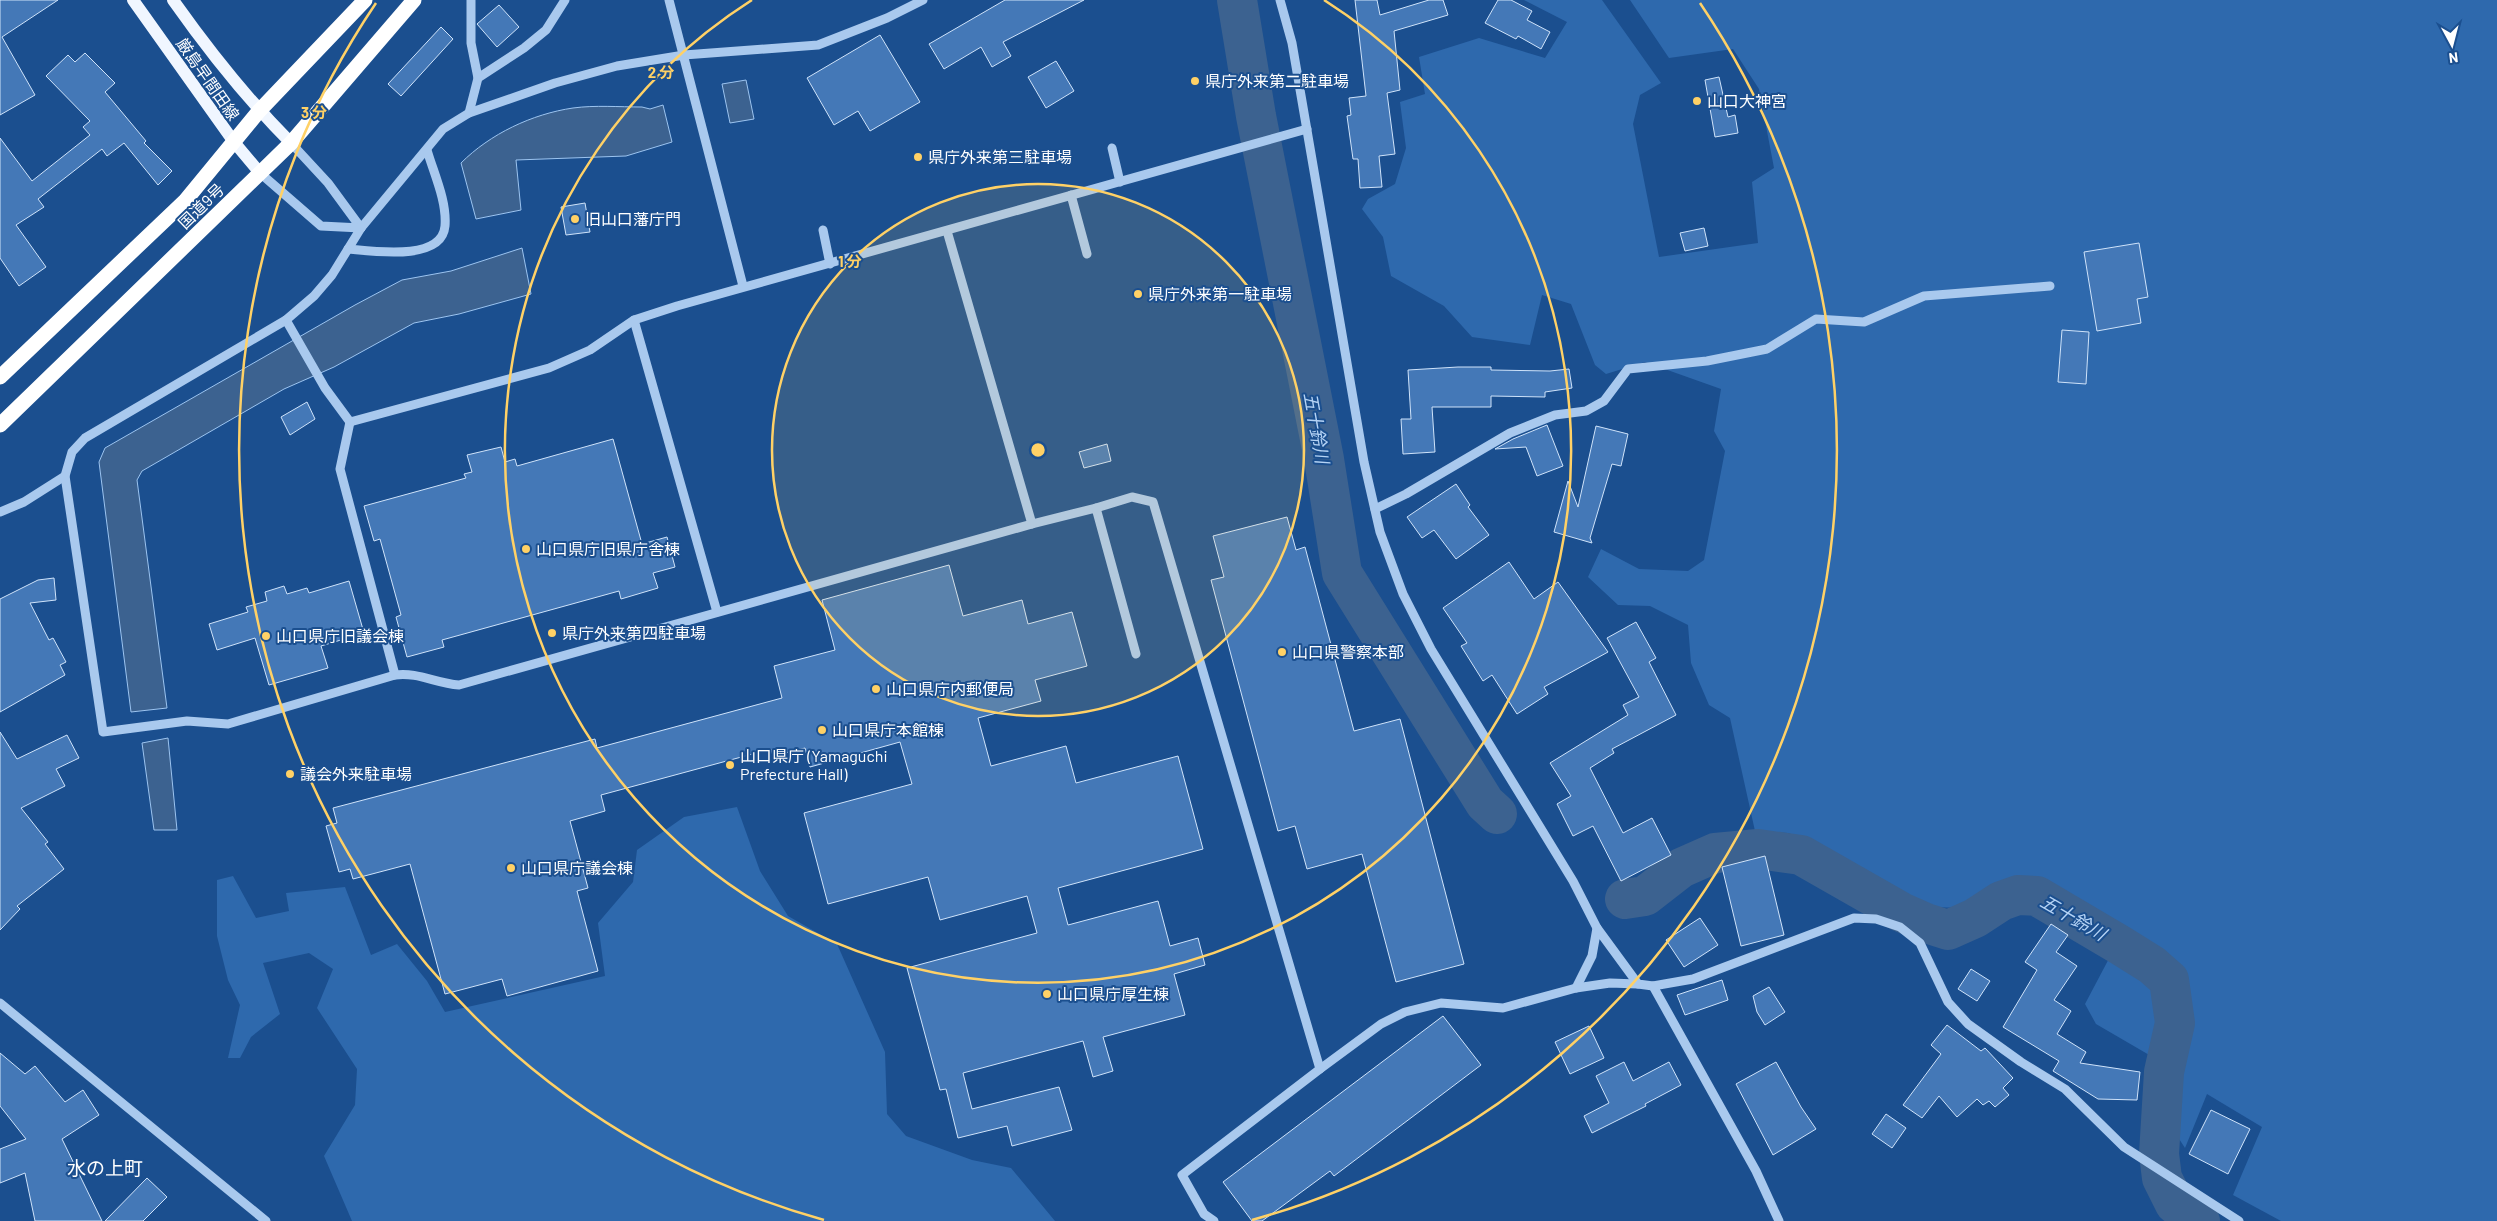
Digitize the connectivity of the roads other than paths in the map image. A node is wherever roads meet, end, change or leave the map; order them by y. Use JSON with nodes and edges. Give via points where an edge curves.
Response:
{"nodes":[{"id":1,"x":133,"y":0,"type":"edge"},
{"id":2,"x":173,"y":0,"type":"edge"},
{"id":3,"x":365,"y":0,"type":"edge"},
{"id":4,"x":414,"y":0,"type":"edge"},
{"id":5,"x":471,"y":0,"type":"edge"},
{"id":6,"x":564,"y":0,"type":"edge"},
{"id":7,"x":669,"y":0,"type":"edge"},
{"id":8,"x":923,"y":0,"type":"edge"},
{"id":9,"x":1280,"y":0,"type":"edge"},
{"id":10,"x":684,"y":54,"type":"junction"},
{"id":11,"x":478,"y":78,"type":"junction"},
{"id":12,"x":259,"y":111,"type":"junction"},
{"id":13,"x":469,"y":112,"type":"junction"},
{"id":14,"x":1307,"y":129,"type":"junction"},
{"id":15,"x":234,"y":142,"type":"junction"},
{"id":16,"x":292,"y":143,"type":"junction"},
{"id":17,"x":1112,"y":148,"type":"dead end"},
{"id":18,"x":427,"y":150,"type":"junction"},
{"id":19,"x":260,"y":173,"type":"junction"},
{"id":20,"x":1120,"y":182,"type":"junction"},
{"id":21,"x":1071,"y":195,"type":"junction"},
{"id":22,"x":361,"y":228,"type":"junction"},
{"id":23,"x":823,"y":230,"type":"dead end"},
{"id":24,"x":947,"y":231,"type":"junction"},
{"id":25,"x":348,"y":250,"type":"junction"},
{"id":26,"x":1087,"y":254,"type":"dead end"},
{"id":27,"x":830,"y":264,"type":"junction"},
{"id":28,"x":743,"y":286,"type":"junction"},
{"id":29,"x":2050,"y":286,"type":"dead end"},
{"id":30,"x":286,"y":320,"type":"junction"},
{"id":31,"x":634,"y":320,"type":"junction"},
{"id":32,"x":0,"y":377,"type":"edge"},
{"id":33,"x":350,"y":422,"type":"junction"},
{"id":34,"x":0,"y":425,"type":"edge"},
{"id":35,"x":64,"y":476,"type":"junction"},
{"id":36,"x":1096,"y":508,"type":"junction"},
{"id":37,"x":1375,"y":509,"type":"junction"},
{"id":38,"x":0,"y":512,"type":"edge"},
{"id":39,"x":1032,"y":524,"type":"junction"},
{"id":40,"x":717,"y":612,"type":"junction"},
{"id":41,"x":1136,"y":654,"type":"dead end"},
{"id":42,"x":394,"y":675,"type":"junction"},
{"id":43,"x":1597,"y":928,"type":"junction"},
{"id":44,"x":1638,"y":984,"type":"junction"},
{"id":45,"x":1653,"y":986,"type":"junction"},
{"id":46,"x":1576,"y":988,"type":"junction"},
{"id":47,"x":1,"y":1005,"type":"edge"},
{"id":48,"x":1320,"y":1069,"type":"junction"},
{"id":49,"x":266,"y":1221,"type":"edge"},
{"id":50,"x":1214,"y":1221,"type":"edge"},
{"id":51,"x":1779,"y":1221,"type":"edge"},
{"id":52,"x":2239,"y":1221,"type":"edge"}],
"edges":[{"from":1,"to":15,"type":"main road","name":"厳島早間田線"},
{"from":2,"to":12,"type":"main road","name":"厳島早間田線","via":[[208,50]]},
{"from":3,"to":12,"type":"highway","name":"国道9号"},
{"from":4,"to":16,"type":"highway","name":"国道9号"},
{"from":5,"to":11,"type":"street","via":[[471,43]]},
{"from":6,"to":11,"type":"street","via":[[546,30]]},
{"from":7,"to":10,"type":"street"},
{"from":8,"to":10,"type":"street","via":[[818,45]]},
{"from":9,"to":14,"type":"street","via":[[1292,43]]},
{"from":10,"to":13,"type":"street","via":[[617,66]]},
{"from":10,"to":28,"type":"street"},
{"from":11,"to":13,"type":"street"},
{"from":12,"to":15,"type":"highway","name":"国道9号"},
{"from":12,"to":16,"type":"main road","name":"厳島早間田線"},
{"from":13,"to":18,"type":"street","via":[[443,130]]},
{"from":14,"to":20,"type":"street"},
{"from":14,"to":37,"type":"street","via":[[1364,462]]},
{"from":15,"to":19,"type":"main road","name":"厳島早間田線"},
{"from":15,"to":32,"type":"highway","name":"国道9号","via":[[185,201]]},
{"from":16,"to":19,"type":"highway","name":"国道9号"},
{"from":16,"to":22,"type":"street","via":[[328,183]]},
{"from":17,"to":20,"type":"street"},
{"from":18,"to":22,"type":"street"},
{"from":18,"to":25,"type":"street","via":[[442,201],[445,228],[436,244],[420,251]]},
{"from":19,"to":22,"type":"street","via":[[321,226]]},
{"from":19,"to":34,"type":"highway","name":"国道9号"},
{"from":20,"to":21,"type":"street"},
{"from":21,"to":24,"type":"street"},
{"from":21,"to":26,"type":"street"},
{"from":22,"to":25,"type":"street"},
{"from":23,"to":27,"type":"street"},
{"from":24,"to":27,"type":"street"},
{"from":24,"to":39,"type":"street"},
{"from":25,"to":30,"type":"street","via":[[314,296]]},
{"from":27,"to":28,"type":"street"},
{"from":28,"to":31,"type":"street"},
{"from":29,"to":37,"type":"street","via":[[1924,296],[1864,322],[1816,319],[1767,349],[1707,361],[1628,369],[1604,401],[1592,408],[1555,415],[1510,433]]},
{"from":30,"to":33,"type":"street","via":[[325,388]]},
{"from":30,"to":35,"type":"street","via":[[86,438],[72,452]]},
{"from":31,"to":33,"type":"street","via":[[590,350],[549,368]]},
{"from":31,"to":40,"type":"street"},
{"from":33,"to":42,"type":"street","via":[[340,469]]},
{"from":35,"to":38,"type":"street","via":[[24,502]]},
{"from":35,"to":42,"type":"street","via":[[103,732],[187,721],[228,724]]},
{"from":36,"to":39,"type":"street"},
{"from":36,"to":41,"type":"street"},
{"from":36,"to":48,"type":"street","via":[[1132,498],[1153,502]]},
{"from":37,"to":43,"type":"street","via":[[1403,594],[1431,650],[1574,881]]},
{"from":39,"to":40,"type":"street"},
{"from":40,"to":42,"type":"street","via":[[459,686],[441,684],[410,673]]},
{"from":43,"to":44,"type":"street"},
{"from":43,"to":46,"type":"street","via":[[1592,956]]},
{"from":44,"to":45,"type":"street"},
{"from":44,"to":46,"type":"street","via":[[1610,983]]},
{"from":45,"to":51,"type":"street","via":[[1756,1171]]},
{"from":45,"to":52,"type":"street","via":[[1693,979],[1854,918],[1876,919],[1900,927],[1920,943],[1948,1002],[1968,1024],[2064,1089],[2124,1147]]},
{"from":46,"to":48,"type":"street","via":[[1503,1008],[1441,1003],[1405,1012],[1381,1024]]},
{"from":47,"to":49,"type":"street"},
{"from":48,"to":50,"type":"street","via":[[1182,1175],[1204,1214]]}]}
